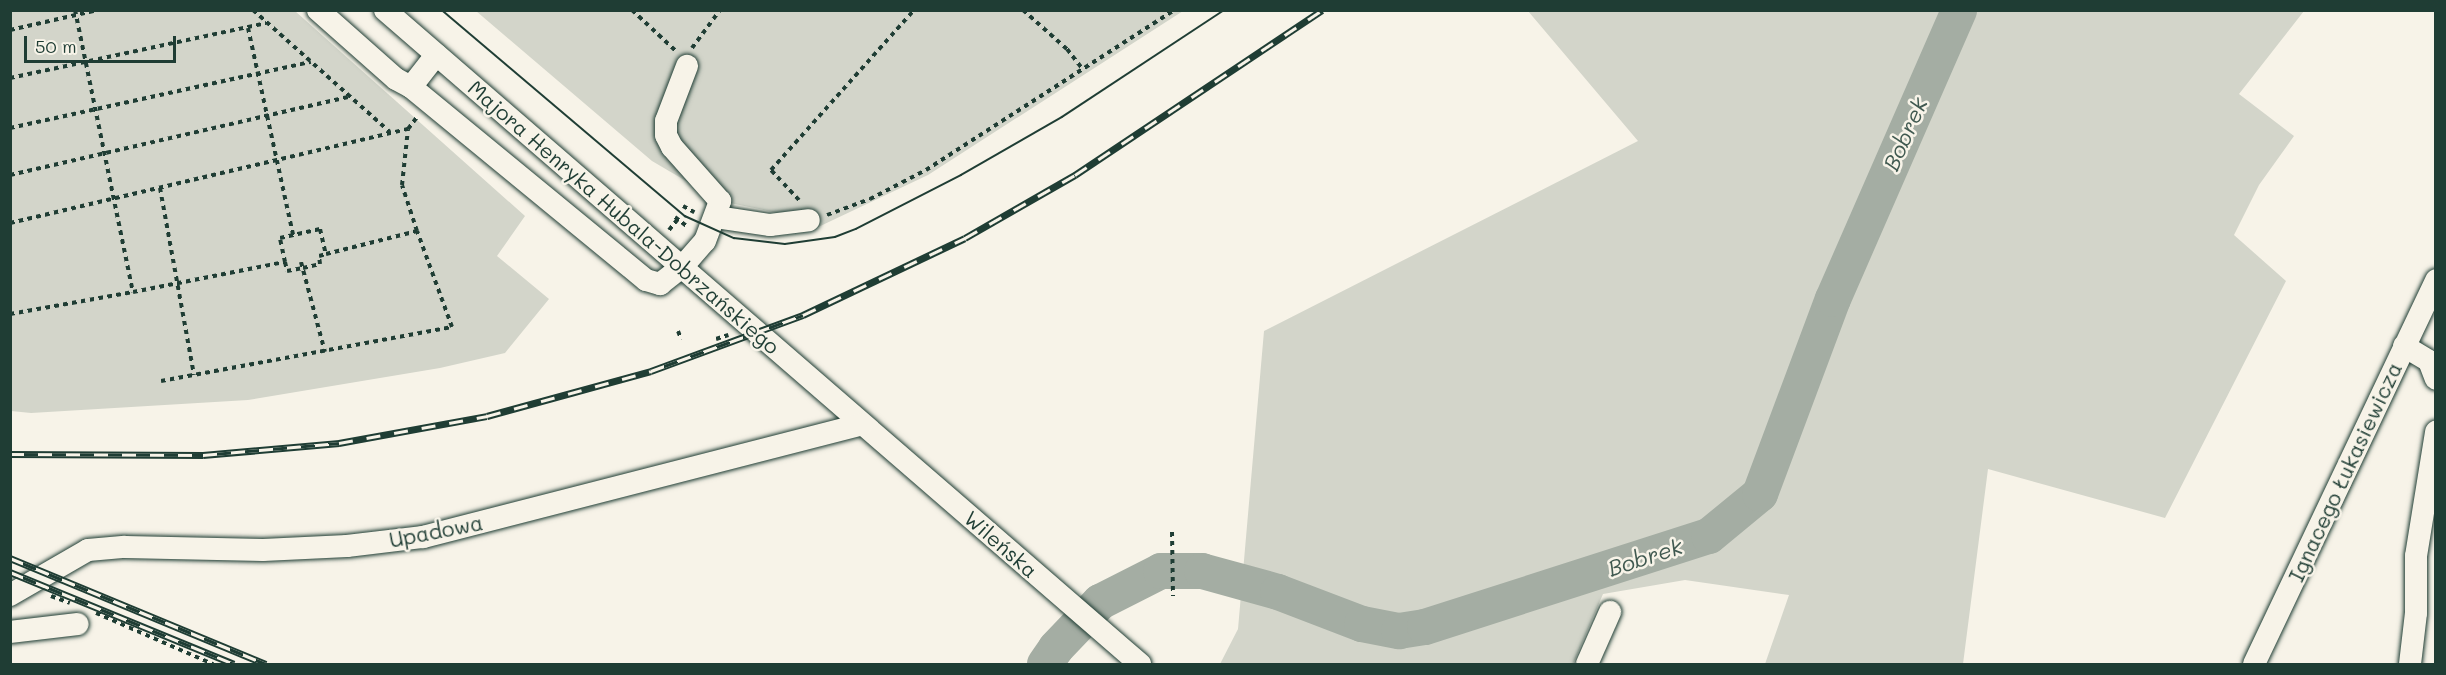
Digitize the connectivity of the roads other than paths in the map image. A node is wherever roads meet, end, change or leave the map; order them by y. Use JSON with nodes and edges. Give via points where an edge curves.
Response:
{"nodes":[{"id":1,"x":318,"y":10,"type":"edge"},
{"id":2,"x":385,"y":10,"type":"edge"},
{"id":3,"x":436,"y":54,"type":"junction"},
{"id":4,"x":687,"y":66,"type":"road end"},
{"id":5,"x":411,"y":87,"type":"junction"},
{"id":6,"x":716,"y":217,"type":"junction"},
{"id":7,"x":812,"y":220,"type":"road end"},
{"id":8,"x":683,"y":266,"type":"junction"},
{"id":9,"x":2436,"y":280,"type":"edge"},
{"id":10,"x":2404,"y":346,"type":"junction"},
{"id":11,"x":2436,"y":379,"type":"edge"},
{"id":12,"x":862,"y":424,"type":"junction"},
{"id":13,"x":2436,"y":432,"type":"edge"},
{"id":14,"x":18,"y":590,"type":"edge"},
{"id":15,"x":1610,"y":612,"type":"dead end"},
{"id":16,"x":83,"y":614,"type":"road end"},
{"id":17,"x":10,"y":632,"type":"edge"},
{"id":18,"x":1140,"y":664,"type":"edge"},
{"id":19,"x":1587,"y":664,"type":"edge"},
{"id":20,"x":2254,"y":664,"type":"edge"},
{"id":21,"x":2410,"y":664,"type":"edge"}],
"edges":[{"from":1,"to":5,"type":"street","via":[[396,79]]},
{"from":2,"to":3,"type":"street","name":"Majora Henryka Hubala-Dobrzańskiego"},
{"from":3,"to":5,"type":"street"},
{"from":3,"to":8,"type":"street","name":"Majora Henryka Hubala-Dobrzańskiego"},
{"from":4,"to":6,"type":"street","via":[[666,121],[666,135],[672,147],[714,191],[720,201]]},
{"from":5,"to":8,"type":"street","via":[[646,280],[660,284]]},
{"from":6,"to":7,"type":"street","via":[[770,225]]},
{"from":6,"to":8,"type":"street","via":[[705,241]]},
{"from":8,"to":12,"type":"street","name":"Majora Henryka Hubala-Dobrzańskiego"},
{"from":9,"to":10,"type":"street","name":"Ignacego Łukasiewicza"},
{"from":10,"to":11,"type":"street","via":[[2429,361]]},
{"from":10,"to":20,"type":"street","name":"Ignacego Łukasiewicza"},
{"from":12,"to":14,"type":"street","name":"Upadowa","via":[[423,537],[263,550],[103,548],[88,550]]},
{"from":12,"to":18,"type":"street","name":"Wileńska"},
{"from":13,"to":21,"type":"street","via":[[2416,556],[2416,613]]},
{"from":15,"to":19,"type":"street"},
{"from":16,"to":17,"type":"street"}]}
